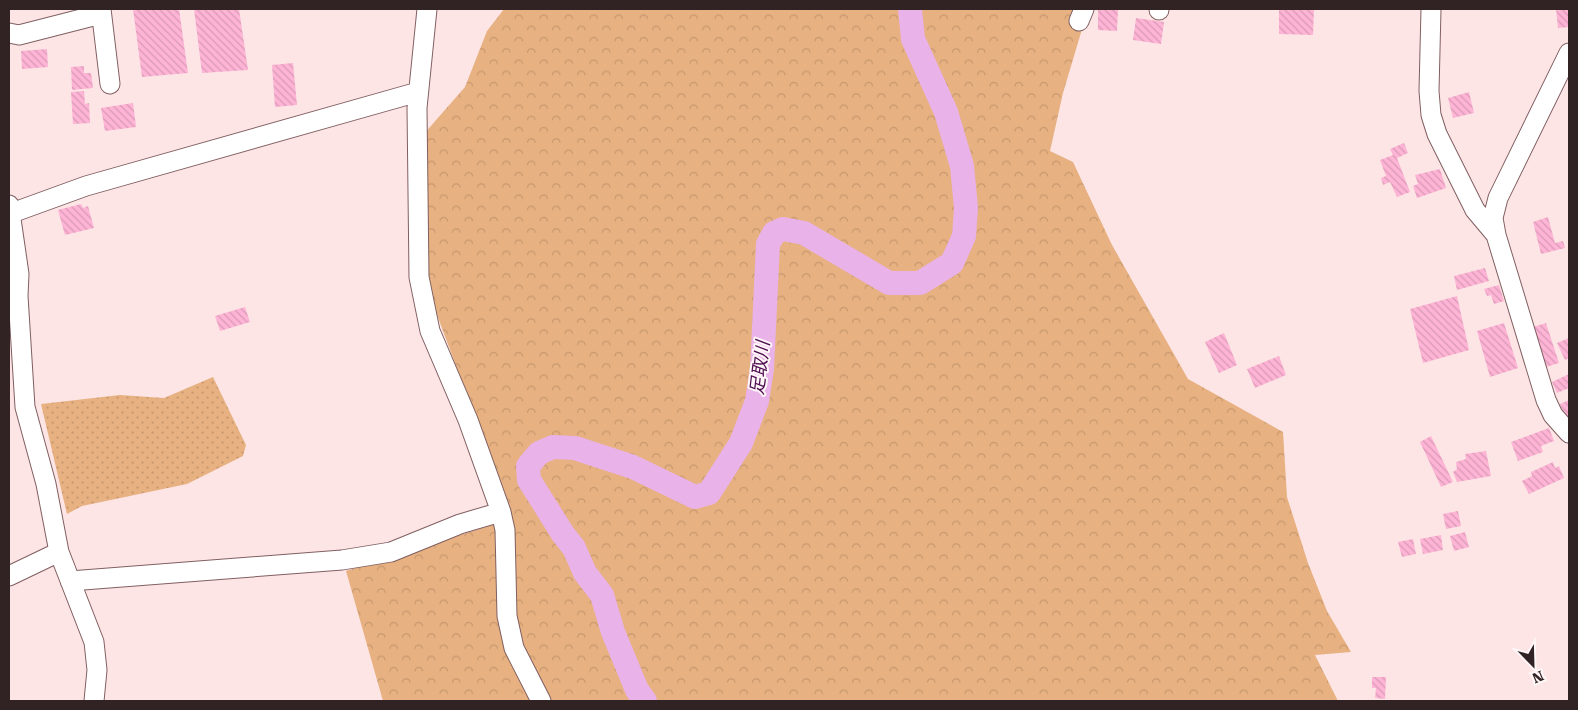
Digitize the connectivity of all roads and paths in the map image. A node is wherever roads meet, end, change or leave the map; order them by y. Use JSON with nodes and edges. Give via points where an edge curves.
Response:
{"nodes":[{"id":1,"x":427,"y":9,"type":"edge"},
{"id":2,"x":1431,"y":9,"type":"edge"},
{"id":3,"x":101,"y":12,"type":"edge"},
{"id":4,"x":9,"y":32,"type":"edge"},
{"id":5,"x":1569,"y":53,"type":"edge"},
{"id":6,"x":110,"y":84,"type":"dead end"},
{"id":7,"x":1562,"y":87,"type":"edge"},
{"id":8,"x":418,"y":92,"type":"junction"},
{"id":9,"x":10,"y":211,"type":"edge"},
{"id":10,"x":1496,"y":235,"type":"junction"},
{"id":11,"x":1569,"y":433,"type":"edge"},
{"id":12,"x":500,"y":512,"type":"junction"},
{"id":13,"x":59,"y":552,"type":"junction"},
{"id":14,"x":9,"y":576,"type":"edge"},
{"id":15,"x":70,"y":581,"type":"junction"},
{"id":16,"x":94,"y":701,"type":"edge"},
{"id":17,"x":541,"y":701,"type":"edge"}],
"edges":[{"from":1,"to":8,"type":"street"},
{"from":2,"to":10,"type":"street","via":[[1430,115],[1475,210]]},
{"from":3,"to":4,"type":"street","via":[[19,35]]},
{"from":3,"to":6,"type":"street"},
{"from":5,"to":7,"type":"street"},
{"from":7,"to":10,"type":"street","via":[[1498,198],[1493,218]]},
{"from":8,"to":9,"type":"street","via":[[86,186]]},
{"from":8,"to":12,"type":"street","via":[[420,277],[430,331],[468,420]]},
{"from":9,"to":13,"type":"street","via":[[20,274],[18,296],[25,407],[46,484]]},
{"from":10,"to":11,"type":"street","via":[[1546,400],[1553,415]]},
{"from":12,"to":15,"type":"street","via":[[460,524],[392,552],[342,560]]},
{"from":12,"to":17,"type":"street","via":[[505,530],[507,616],[514,648]]},
{"from":13,"to":14,"type":"street"},
{"from":13,"to":15,"type":"street"},
{"from":15,"to":16,"type":"street","via":[[94,642],[97,670]]}]}
